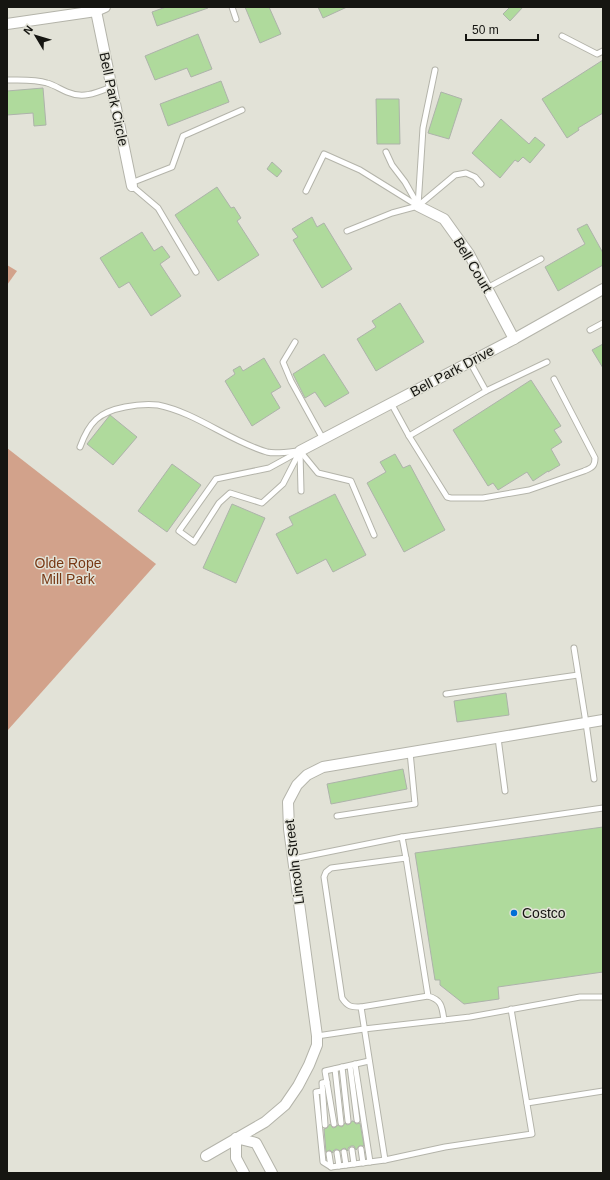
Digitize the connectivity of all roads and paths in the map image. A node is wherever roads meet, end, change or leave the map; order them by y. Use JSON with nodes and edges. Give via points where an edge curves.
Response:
{"nodes":[{"id":1,"x":105,"y":7,"type":"edge"},
{"id":2,"x":232,"y":7,"type":"edge"},
{"id":3,"x":96,"y":11,"type":"junction"},
{"id":4,"x":236,"y":19,"type":"dead end"},
{"id":5,"x":7,"y":24,"type":"edge"},
{"id":6,"x":562,"y":36,"type":"dead end"},
{"id":7,"x":603,"y":51,"type":"edge"},
{"id":8,"x":435,"y":70,"type":"dead end"},
{"id":9,"x":7,"y":80,"type":"edge"},
{"id":10,"x":111,"y":87,"type":"junction"},
{"id":11,"x":242,"y":110,"type":"dead end"},
{"id":12,"x":386,"y":152,"type":"dead end"},
{"id":13,"x":131,"y":184,"type":"junction"},
{"id":14,"x":481,"y":184,"type":"dead end"},
{"id":15,"x":306,"y":191,"type":"dead end"},
{"id":16,"x":418,"y":206,"type":"junction"},
{"id":17,"x":347,"y":231,"type":"dead end"},
{"id":18,"x":541,"y":259,"type":"dead end"},
{"id":19,"x":196,"y":272,"type":"dead end"},
{"id":20,"x":488,"y":288,"type":"junction"},
{"id":21,"x":603,"y":289,"type":"edge"},
{"id":22,"x":603,"y":323,"type":"edge"},
{"id":23,"x":590,"y":330,"type":"dead end"},
{"id":24,"x":514,"y":339,"type":"junction"},
{"id":25,"x":295,"y":342,"type":"dead end"},
{"id":26,"x":470,"y":362,"type":"junction"},
{"id":27,"x":547,"y":362,"type":"dead end"},
{"id":28,"x":554,"y":379,"type":"dead end"},
{"id":29,"x":486,"y":391,"type":"junction"},
{"id":30,"x":391,"y":403,"type":"junction"},
{"id":31,"x":409,"y":436,"type":"junction"},
{"id":32,"x":323,"y":439,"type":"junction"},
{"id":33,"x":80,"y":447,"type":"dead end"},
{"id":34,"x":300,"y":451,"type":"junction"},
{"id":35,"x":301,"y":491,"type":"dead end"},
{"id":36,"x":374,"y":536,"type":"dead end"},
{"id":37,"x":574,"y":648,"type":"dead end"},
{"id":38,"x":578,"y":675,"type":"junction"},
{"id":39,"x":446,"y":694,"type":"dead end"},
{"id":40,"x":603,"y":720,"type":"edge"},
{"id":41,"x":586,"y":723,"type":"junction"},
{"id":42,"x":498,"y":738,"type":"junction"},
{"id":43,"x":410,"y":752,"type":"junction"},
{"id":44,"x":594,"y":779,"type":"dead end"},
{"id":45,"x":505,"y":791,"type":"dead end"},
{"id":46,"x":603,"y":808,"type":"edge"},
{"id":47,"x":337,"y":816,"type":"dead end"},
{"id":48,"x":402,"y":837,"type":"junction"},
{"id":49,"x":406,"y":858,"type":"junction"},
{"id":50,"x":293,"y":859,"type":"junction"},
{"id":51,"x":428,"y":996,"type":"junction"},
{"id":52,"x":603,"y":997,"type":"edge"},
{"id":53,"x":361,"y":1007,"type":"junction"},
{"id":54,"x":511,"y":1010,"type":"junction"},
{"id":55,"x":444,"y":1020,"type":"junction"},
{"id":56,"x":364,"y":1029,"type":"junction"},
{"id":57,"x":317,"y":1036,"type":"junction"},
{"id":58,"x":369,"y":1061,"type":"junction"},
{"id":59,"x":353,"y":1065,"type":"junction"},
{"id":60,"x":342,"y":1068,"type":"junction"},
{"id":61,"x":335,"y":1069,"type":"junction"},
{"id":62,"x":327,"y":1082,"type":"junction"},
{"id":63,"x":322,"y":1091,"type":"junction"},
{"id":64,"x":603,"y":1091,"type":"edge"},
{"id":65,"x":527,"y":1103,"type":"junction"},
{"id":66,"x":357,"y":1120,"type":"dead end"},
{"id":67,"x":348,"y":1121,"type":"dead end"},
{"id":68,"x":341,"y":1123,"type":"dead end"},
{"id":69,"x":334,"y":1124,"type":"dead end"},
{"id":70,"x":325,"y":1125,"type":"dead end"},
{"id":71,"x":236,"y":1138,"type":"junction"},
{"id":72,"x":361,"y":1149,"type":"dead end"},
{"id":73,"x":352,"y":1150,"type":"dead end"},
{"id":74,"x":344,"y":1152,"type":"dead end"},
{"id":75,"x":337,"y":1153,"type":"dead end"},
{"id":76,"x":329,"y":1154,"type":"dead end"},
{"id":77,"x":206,"y":1156,"type":"dead end"},
{"id":78,"x":385,"y":1160,"type":"junction"},
{"id":79,"x":370,"y":1162,"type":"junction"},
{"id":80,"x":363,"y":1163,"type":"junction"},
{"id":81,"x":354,"y":1164,"type":"junction"},
{"id":82,"x":346,"y":1165,"type":"junction"},
{"id":83,"x":339,"y":1166,"type":"junction"},
{"id":84,"x":331,"y":1167,"type":"junction"},
{"id":85,"x":244,"y":1173,"type":"edge"},
{"id":86,"x":272,"y":1173,"type":"edge"}],
"edges":[{"from":1,"to":3,"type":"street"},
{"from":2,"to":4,"type":"lane"},
{"from":3,"to":5,"type":"street"},
{"from":3,"to":10,"type":"street","name":"Bell Park Circle"},
{"from":6,"to":7,"type":"lane","via":[[597,54]]},
{"from":8,"to":16,"type":"lane","via":[[423,128]]},
{"from":9,"to":10,"type":"lane","via":[[49,83],[80,96],[95,94]]},
{"from":10,"to":13,"type":"street","name":"Bell Park Circle"},
{"from":11,"to":13,"type":"lane","via":[[183,136],[172,167]]},
{"from":12,"to":16,"type":"lane"},
{"from":13,"to":19,"type":"lane","via":[[158,208]]},
{"from":14,"to":16,"type":"lane","via":[[466,174],[455,175]]},
{"from":15,"to":16,"type":"lane","via":[[324,154],[360,170]]},
{"from":16,"to":17,"type":"lane"},
{"from":16,"to":20,"type":"street","name":"Bell Court","via":[[444,220],[469,254]]},
{"from":18,"to":20,"type":"lane"},
{"from":20,"to":24,"type":"street","name":"Bell Court"},
{"from":21,"to":24,"type":"street","name":"Bell Park Drive"},
{"from":22,"to":23,"type":"lane"},
{"from":24,"to":26,"type":"street","name":"Bell Park Drive"},
{"from":25,"to":32,"type":"lane","via":[[283,362]]},
{"from":26,"to":29,"type":"lane"},
{"from":26,"to":30,"type":"street","name":"Bell Park Drive"},
{"from":27,"to":29,"type":"lane"},
{"from":28,"to":31,"type":"lane","via":[[595,458],[592,468],[529,490],[483,498],[451,498],[444,493]]},
{"from":29,"to":31,"type":"lane"},
{"from":30,"to":31,"type":"lane"},
{"from":30,"to":32,"type":"street","name":"Bell Park Drive"},
{"from":32,"to":34,"type":"street","name":"Bell Park Drive"},
{"from":33,"to":34,"type":"lane","via":[[92,422],[103,413],[117,408],[157,405],[180,411],[268,453]]},
{"from":34,"to":34,"type":"lane","via":[[269,468],[216,479],[179,531],[194,542],[218,503],[230,493],[262,503],[283,484]]},
{"from":34,"to":35,"type":"lane"},
{"from":34,"to":36,"type":"lane","via":[[318,473],[351,481]]},
{"from":37,"to":38,"type":"lane"},
{"from":38,"to":39,"type":"lane"},
{"from":38,"to":41,"type":"lane"},
{"from":40,"to":41,"type":"street","name":"Lincoln Street"},
{"from":41,"to":42,"type":"street","name":"Lincoln Street"},
{"from":41,"to":44,"type":"lane"},
{"from":42,"to":43,"type":"street","name":"Lincoln Street"},
{"from":42,"to":45,"type":"lane"},
{"from":43,"to":47,"type":"lane","via":[[415,804]]},
{"from":43,"to":50,"type":"street","name":"Lincoln Street","via":[[323,767],[307,775],[296,785],[288,802]]},
{"from":46,"to":48,"type":"lane"},
{"from":48,"to":49,"type":"lane"},
{"from":48,"to":50,"type":"lane"},
{"from":49,"to":51,"type":"lane"},
{"from":49,"to":53,"type":"lane","via":[[331,868],[324,877],[342,998],[351,1007]]},
{"from":50,"to":57,"type":"street","name":"Lincoln Street"},
{"from":51,"to":53,"type":"lane"},
{"from":51,"to":55,"type":"lane","via":[[441,1004]]},
{"from":52,"to":54,"type":"lane","via":[[580,997]]},
{"from":53,"to":56,"type":"lane"},
{"from":54,"to":55,"type":"lane"},
{"from":54,"to":65,"type":"lane"},
{"from":55,"to":56,"type":"lane"},
{"from":56,"to":57,"type":"lane"},
{"from":56,"to":58,"type":"lane"},
{"from":57,"to":71,"type":"street","name":"Lincoln Street","via":[[317,1045],[309,1065],[285,1105],[265,1122]]},
{"from":58,"to":59,"type":"lane"},
{"from":58,"to":78,"type":"lane"},
{"from":59,"to":60,"type":"lane"},
{"from":59,"to":66,"type":"lane"},
{"from":59,"to":79,"type":"lane"},
{"from":60,"to":61,"type":"lane"},
{"from":60,"to":67,"type":"lane"},
{"from":61,"to":62,"type":"lane","via":[[326,1071]]},
{"from":61,"to":68,"type":"lane"},
{"from":62,"to":63,"type":"lane","via":[[322,1083]]},
{"from":62,"to":69,"type":"lane"},
{"from":63,"to":70,"type":"lane"},
{"from":63,"to":84,"type":"lane","via":[[316,1092],[323,1162]]},
{"from":64,"to":65,"type":"lane"},
{"from":65,"to":78,"type":"lane","via":[[532,1134],[445,1147]]},
{"from":71,"to":77,"type":"street","name":"Lincoln Street"},
{"from":71,"to":85,"type":"street","via":[[236,1158]]},
{"from":71,"to":86,"type":"street","via":[[256,1143]]},
{"from":72,"to":80,"type":"lane"},
{"from":73,"to":81,"type":"lane"},
{"from":74,"to":82,"type":"lane"},
{"from":75,"to":83,"type":"lane"},
{"from":76,"to":84,"type":"lane"},
{"from":78,"to":79,"type":"lane"},
{"from":79,"to":80,"type":"lane"},
{"from":80,"to":81,"type":"lane"},
{"from":81,"to":82,"type":"lane"},
{"from":82,"to":83,"type":"lane"},
{"from":83,"to":84,"type":"lane"}]}
